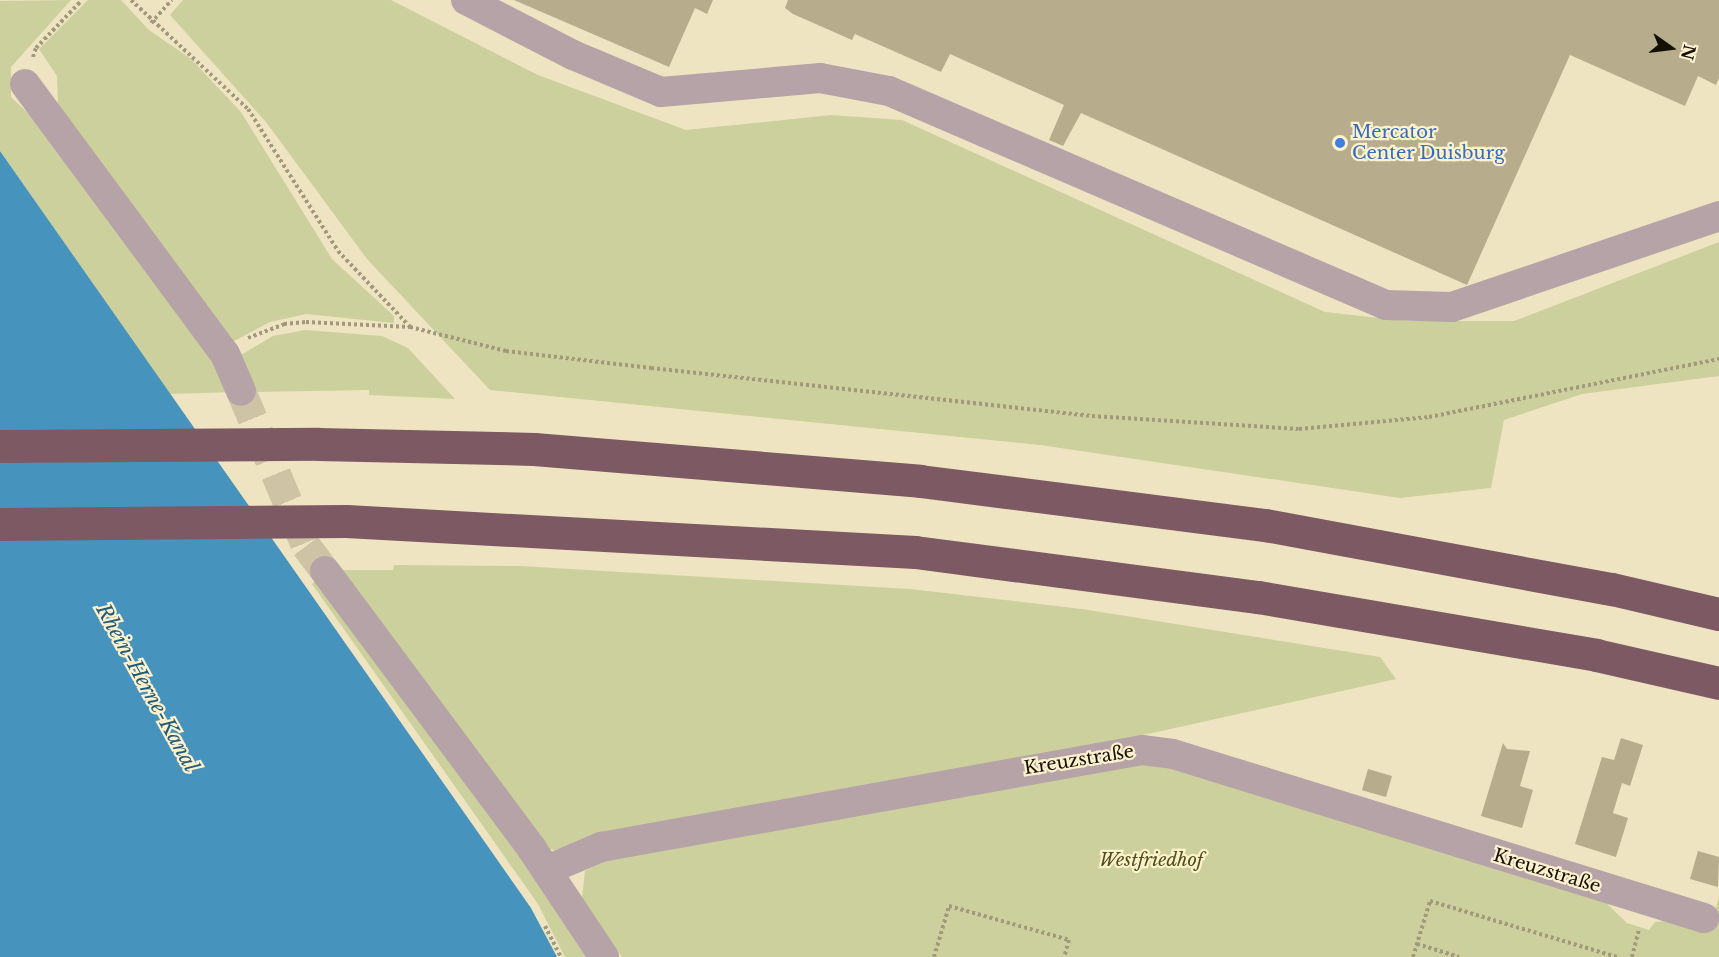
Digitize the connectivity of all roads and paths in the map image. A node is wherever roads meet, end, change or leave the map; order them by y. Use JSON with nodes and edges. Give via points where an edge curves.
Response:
{"nodes":[{"id":1,"x":82,"y":0,"type":"edge"},
{"id":2,"x":131,"y":0,"type":"edge"},
{"id":3,"x":172,"y":0,"type":"edge"},
{"id":4,"x":466,"y":0,"type":"edge"},
{"id":5,"x":152,"y":23,"type":"junction"},
{"id":6,"x":25,"y":84,"type":"joint"},
{"id":7,"x":1719,"y":216,"type":"edge"},
{"id":8,"x":410,"y":327,"type":"junction"},
{"id":9,"x":225,"y":354,"type":"junction"},
{"id":10,"x":1719,"y":359,"type":"edge"},
{"id":11,"x":241,"y":391,"type":"tunnel mouth"},
{"id":12,"x":0,"y":446,"type":"edge"},
{"id":13,"x":0,"y":524,"type":"edge"},
{"id":14,"x":325,"y":571,"type":"tunnel mouth"},
{"id":15,"x":1719,"y":614,"type":"edge"},
{"id":16,"x":1719,"y":684,"type":"edge"},
{"id":17,"x":547,"y":870,"type":"junction"},
{"id":18,"x":540,"y":916,"type":"dead end"},
{"id":19,"x":1704,"y":918,"type":"dead end"},
{"id":20,"x":1417,"y":944,"type":"junction"},
{"id":21,"x":561,"y":957,"type":"edge"},
{"id":22,"x":604,"y":957,"type":"edge"},
{"id":23,"x":934,"y":957,"type":"edge"},
{"id":24,"x":1064,"y":957,"type":"edge"},
{"id":25,"x":1413,"y":957,"type":"edge"},
{"id":26,"x":1460,"y":957,"type":"edge"},
{"id":27,"x":1617,"y":957,"type":"edge"}],
"edges":[{"from":1,"to":6,"type":"path","via":[[36,48]]},
{"from":2,"to":5,"type":"path"},
{"from":3,"to":5,"type":"path"},
{"from":4,"to":7,"type":"street","via":[[573,55],[661,92],[820,78],[889,91],[1386,305],[1452,307]]},
{"from":5,"to":8,"type":"path","via":[[195,55],[248,109],[338,251]]},
{"from":6,"to":9,"type":"street"},
{"from":8,"to":9,"type":"path","via":[[284,324],[251,336]]},
{"from":8,"to":10,"type":"path","via":[[506,351],[651,368],[1103,417],[1299,429],[1429,417]]},
{"from":9,"to":11,"type":"street"},
{"from":12,"to":15,"type":"highway","bridge":true,"via":[[318,444],[534,449],[920,481],[1265,525],[1612,589]]},
{"from":13,"to":16,"type":"highway","bridge":true,"via":[[345,521],[915,552],[1258,597],[1596,655]]},
{"from":14,"to":17,"type":"street"},
{"from":17,"to":19,"type":"street","name":"Kreuzstraße","via":[[601,847],[1142,750],[1173,754]]},
{"from":17,"to":22,"type":"street"},
{"from":18,"to":21,"type":"path"},
{"from":20,"to":25,"type":"path"},
{"from":20,"to":26,"type":"path"},
{"from":20,"to":27,"type":"path","via":[[1430,901]]},
{"from":23,"to":24,"type":"path","via":[[949,906],[1069,940]]}]}
